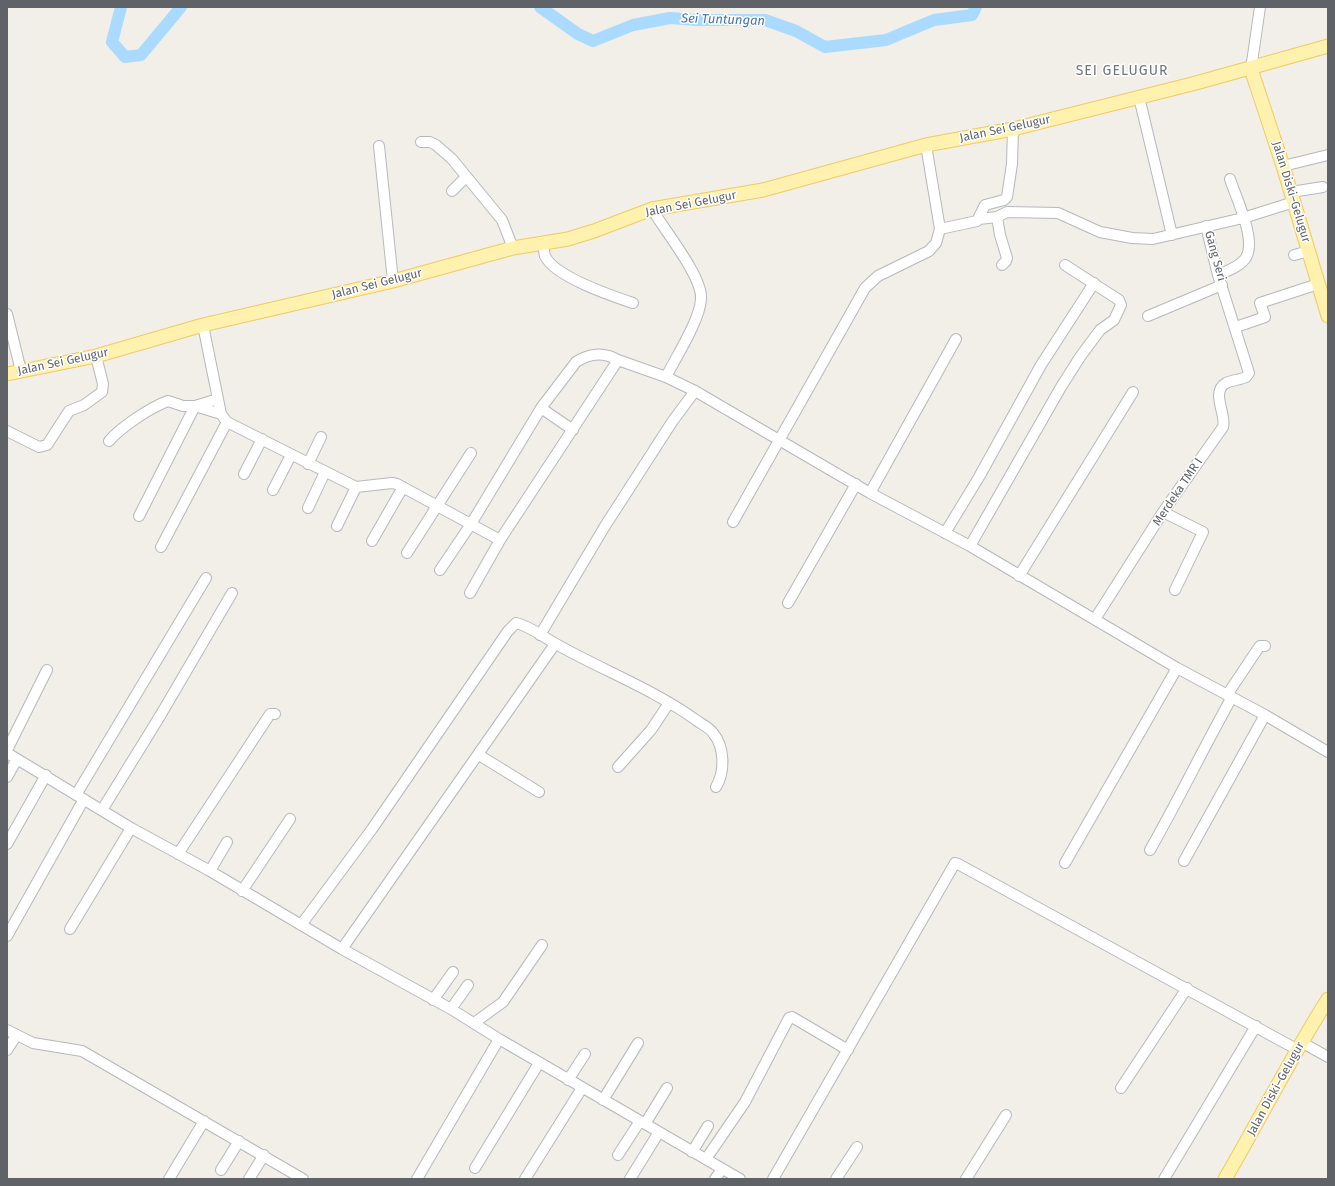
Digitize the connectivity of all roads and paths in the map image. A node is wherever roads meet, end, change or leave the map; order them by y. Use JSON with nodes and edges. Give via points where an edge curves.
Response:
{"nodes":[{"id":1,"x":1260,"y":7,"type":"edge"},
{"id":2,"x":1328,"y":46,"type":"edge"},
{"id":3,"x":1251,"y":69,"type":"junction"},
{"id":4,"x":1139,"y":97,"type":"junction"},
{"id":5,"x":1013,"y":129,"type":"junction"},
{"id":6,"x":422,"y":142,"type":"dead end"},
{"id":7,"x":926,"y":145,"type":"junction"},
{"id":8,"x":380,"y":146,"type":"dead end"},
{"id":9,"x":1328,"y":155,"type":"edge"},
{"id":10,"x":1283,"y":166,"type":"junction"},
{"id":11,"x":466,"y":177,"type":"junction"},
{"id":12,"x":1230,"y":179,"type":"dead end"},
{"id":13,"x":1323,"y":187,"type":"dead end"},
{"id":14,"x":452,"y":191,"type":"dead end"},
{"id":15,"x":1292,"y":197,"type":"junction"},
{"id":16,"x":652,"y":209,"type":"junction"},
{"id":17,"x":997,"y":217,"type":"junction"},
{"id":18,"x":1243,"y":218,"type":"junction"},
{"id":19,"x":979,"y":219,"type":"junction"},
{"id":20,"x":1206,"y":226,"type":"junction"},
{"id":21,"x":940,"y":229,"type":"junction"},
{"id":22,"x":1172,"y":235,"type":"junction"},
{"id":23,"x":543,"y":244,"type":"junction"},
{"id":24,"x":513,"y":248,"type":"junction"},
{"id":25,"x":1309,"y":251,"type":"junction"},
{"id":26,"x":1294,"y":255,"type":"dead end"},
{"id":27,"x":1002,"y":265,"type":"dead end"},
{"id":28,"x":1065,"y":265,"type":"dead end"},
{"id":29,"x":1218,"y":275,"type":"junction"},
{"id":30,"x":393,"y":281,"type":"junction"},
{"id":31,"x":1094,"y":284,"type":"junction"},
{"id":32,"x":1318,"y":284,"type":"junction"},
{"id":33,"x":1222,"y":285,"type":"junction"},
{"id":34,"x":633,"y":303,"type":"dead end"},
{"id":35,"x":7,"y":314,"type":"edge"},
{"id":36,"x":1148,"y":316,"type":"dead end"},
{"id":37,"x":1328,"y":316,"type":"edge"},
{"id":38,"x":203,"y":326,"type":"junction"},
{"id":39,"x":1236,"y":327,"type":"junction"},
{"id":40,"x":956,"y":339,"type":"dead end"},
{"id":41,"x":96,"y":356,"type":"junction"},
{"id":42,"x":618,"y":360,"type":"junction"},
{"id":43,"x":21,"y":371,"type":"junction"},
{"id":44,"x":1249,"y":373,"type":"joint"},
{"id":45,"x":7,"y":374,"type":"edge"},
{"id":46,"x":666,"y":377,"type":"junction"},
{"id":47,"x":695,"y":391,"type":"junction"},
{"id":48,"x":1133,"y":392,"type":"dead end"},
{"id":49,"x":218,"y":399,"type":"junction"},
{"id":50,"x":195,"y":406,"type":"junction"},
{"id":51,"x":541,"y":408,"type":"junction"},
{"id":52,"x":224,"y":418,"type":"junction"},
{"id":53,"x":7,"y":430,"type":"edge"},
{"id":54,"x":573,"y":430,"type":"junction"},
{"id":55,"x":321,"y":437,"type":"dead end"},
{"id":56,"x":262,"y":439,"type":"junction"},
{"id":57,"x":778,"y":440,"type":"junction"},
{"id":58,"x":109,"y":441,"type":"dead end"},
{"id":59,"x":471,"y":453,"type":"dead end"},
{"id":60,"x":291,"y":455,"type":"junction"},
{"id":61,"x":308,"y":464,"type":"junction"},
{"id":62,"x":325,"y":472,"type":"junction"},
{"id":63,"x":244,"y":474,"type":"dead end"},
{"id":64,"x":856,"y":484,"type":"junction"},
{"id":65,"x":356,"y":487,"type":"junction"},
{"id":66,"x":402,"y":487,"type":"junction"},
{"id":67,"x":273,"y":490,"type":"dead end"},
{"id":68,"x":870,"y":493,"type":"junction"},
{"id":69,"x":436,"y":505,"type":"junction"},
{"id":70,"x":308,"y":508,"type":"dead end"},
{"id":71,"x":1163,"y":512,"type":"junction"},
{"id":72,"x":139,"y":516,"type":"dead end"},
{"id":73,"x":733,"y":522,"type":"dead end"},
{"id":74,"x":471,"y":524,"type":"junction"},
{"id":75,"x":337,"y":526,"type":"dead end"},
{"id":76,"x":945,"y":533,"type":"junction"},
{"id":77,"x":500,"y":540,"type":"junction"},
{"id":78,"x":372,"y":541,"type":"dead end"},
{"id":79,"x":970,"y":546,"type":"junction"},
{"id":80,"x":161,"y":547,"type":"dead end"},
{"id":81,"x":407,"y":553,"type":"dead end"},
{"id":82,"x":440,"y":570,"type":"dead end"},
{"id":83,"x":1019,"y":576,"type":"junction"},
{"id":84,"x":206,"y":578,"type":"dead end"},
{"id":85,"x":1174,"y":590,"type":"dead end"},
{"id":86,"x":470,"y":592,"type":"dead end"},
{"id":87,"x":232,"y":593,"type":"dead end"},
{"id":88,"x":788,"y":603,"type":"dead end"},
{"id":89,"x":1095,"y":620,"type":"junction"},
{"id":90,"x":540,"y":635,"type":"junction"},
{"id":91,"x":555,"y":644,"type":"junction"},
{"id":92,"x":1265,"y":646,"type":"dead end"},
{"id":93,"x":1178,"y":668,"type":"junction"},
{"id":94,"x":47,"y":670,"type":"dead end"},
{"id":95,"x":1230,"y":696,"type":"junction"},
{"id":96,"x":669,"y":703,"type":"junction"},
{"id":97,"x":275,"y":714,"type":"dead end"},
{"id":98,"x":1265,"y":715,"type":"junction"},
{"id":99,"x":7,"y":751,"type":"edge"},
{"id":100,"x":1328,"y":752,"type":"edge"},
{"id":101,"x":478,"y":755,"type":"junction"},
{"id":102,"x":17,"y":759,"type":"junction"},
{"id":103,"x":618,"y":767,"type":"dead end"},
{"id":104,"x":46,"y":775,"type":"junction"},
{"id":105,"x":7,"y":777,"type":"edge"},
{"id":106,"x":716,"y":787,"type":"dead end"},
{"id":107,"x":539,"y":792,"type":"dead end"},
{"id":108,"x":80,"y":797,"type":"junction"},
{"id":109,"x":102,"y":810,"type":"junction"},
{"id":110,"x":290,"y":820,"type":"dead end"},
{"id":111,"x":131,"y":828,"type":"junction"},
{"id":112,"x":227,"y":842,"type":"dead end"},
{"id":113,"x":7,"y":844,"type":"edge"},
{"id":114,"x":1150,"y":850,"type":"dead end"},
{"id":115,"x":178,"y":854,"type":"junction"},
{"id":116,"x":1184,"y":861,"type":"dead end"},
{"id":117,"x":1065,"y":863,"type":"dead end"},
{"id":118,"x":210,"y":871,"type":"junction"},
{"id":119,"x":242,"y":891,"type":"junction"},
{"id":120,"x":301,"y":925,"type":"junction"},
{"id":121,"x":70,"y":929,"type":"dead end"},
{"id":122,"x":7,"y":936,"type":"edge"},
{"id":123,"x":542,"y":945,"type":"dead end"},
{"id":124,"x":342,"y":949,"type":"junction"},
{"id":125,"x":453,"y":972,"type":"dead end"},
{"id":126,"x":468,"y":985,"type":"dead end"},
{"id":127,"x":1187,"y":988,"type":"junction"},
{"id":128,"x":1328,"y":999,"type":"edge"},
{"id":129,"x":433,"y":1000,"type":"junction"},
{"id":130,"x":451,"y":1009,"type":"junction"},
{"id":131,"x":474,"y":1023,"type":"junction"},
{"id":132,"x":1256,"y":1026,"type":"junction"},
{"id":133,"x":11,"y":1033,"type":"edge"},
{"id":134,"x":499,"y":1039,"type":"junction"},
{"id":135,"x":638,"y":1043,"type":"dead end"},
{"id":136,"x":1299,"y":1046,"type":"junction"},
{"id":137,"x":7,"y":1050,"type":"edge"},
{"id":138,"x":848,"y":1050,"type":"junction"},
{"id":139,"x":585,"y":1054,"type":"dead end"},
{"id":140,"x":1328,"y":1057,"type":"edge"},
{"id":141,"x":539,"y":1062,"type":"junction"},
{"id":142,"x":568,"y":1080,"type":"junction"},
{"id":143,"x":582,"y":1088,"type":"junction"},
{"id":144,"x":667,"y":1088,"type":"dead end"},
{"id":145,"x":1121,"y":1088,"type":"dead end"},
{"id":146,"x":603,"y":1100,"type":"junction"},
{"id":147,"x":1006,"y":1115,"type":"dead end"},
{"id":148,"x":204,"y":1121,"type":"junction"},
{"id":149,"x":642,"y":1122,"type":"junction"},
{"id":150,"x":708,"y":1126,"type":"dead end"},
{"id":151,"x":658,"y":1132,"type":"junction"},
{"id":152,"x":239,"y":1141,"type":"junction"},
{"id":153,"x":857,"y":1147,"type":"dead end"},
{"id":154,"x":692,"y":1152,"type":"junction"},
{"id":155,"x":264,"y":1155,"type":"junction"},
{"id":156,"x":618,"y":1156,"type":"dead end"},
{"id":157,"x":706,"y":1159,"type":"junction"},
{"id":158,"x":475,"y":1168,"type":"dead end"},
{"id":159,"x":722,"y":1169,"type":"junction"},
{"id":160,"x":221,"y":1170,"type":"dead end"},
{"id":161,"x":169,"y":1179,"type":"edge"},
{"id":162,"x":249,"y":1179,"type":"edge"},
{"id":163,"x":303,"y":1179,"type":"edge"},
{"id":164,"x":417,"y":1179,"type":"edge"},
{"id":165,"x":525,"y":1179,"type":"edge"},
{"id":166,"x":630,"y":1179,"type":"edge"},
{"id":167,"x":715,"y":1179,"type":"edge"},
{"id":168,"x":740,"y":1179,"type":"edge"},
{"id":169,"x":773,"y":1179,"type":"edge"},
{"id":170,"x":836,"y":1179,"type":"edge"},
{"id":171,"x":966,"y":1179,"type":"edge"},
{"id":172,"x":1164,"y":1179,"type":"edge"},
{"id":173,"x":1225,"y":1179,"type":"edge"}],
"edges":[{"from":1,"to":3,"type":"street"},
{"from":2,"to":3,"type":"main road","name":"Jalan Sei Gelugur"},
{"from":3,"to":4,"type":"main road","name":"Jalan Sei Gelugur"},
{"from":3,"to":10,"type":"main road","name":"Jalan Diski–Gelugur"},
{"from":4,"to":5,"type":"main road","name":"Jalan Sei Gelugur"},
{"from":4,"to":22,"type":"street"},
{"from":5,"to":7,"type":"main road","name":"Jalan Sei Gelugur"},
{"from":5,"to":19,"type":"street","via":[[1012,164],[1007,197],[985,205]]},
{"from":6,"to":11,"type":"street","via":[[436,144]]},
{"from":7,"to":16,"type":"main road","name":"Jalan Sei Gelugur","via":[[763,190]]},
{"from":7,"to":21,"type":"street"},
{"from":8,"to":30,"type":"street"},
{"from":9,"to":10,"type":"street"},
{"from":10,"to":15,"type":"main road","name":"Jalan Diski–Gelugur"},
{"from":11,"to":14,"type":"street"},
{"from":11,"to":24,"type":"street","via":[[502,220]]},
{"from":12,"to":18,"type":"street"},
{"from":13,"to":15,"type":"street","name":"Gang Seri"},
{"from":15,"to":18,"type":"street","name":"Gang Seri"},
{"from":15,"to":25,"type":"main road","name":"Jalan Diski–Gelugur"},
{"from":16,"to":23,"type":"main road","name":"Jalan Sei Gelugur","via":[[594,231]]},
{"from":16,"to":46,"type":"street","via":[[690,268],[702,298],[699,310]]},
{"from":17,"to":19,"type":"street"},
{"from":17,"to":22,"type":"street","via":[[1007,212],[1058,213],[1100,232],[1119,236],[1153,239]]},
{"from":17,"to":27,"type":"street","via":[[1007,258]]},
{"from":18,"to":20,"type":"street","name":"Gang Seri"},
{"from":18,"to":29,"type":"street","via":[[1250,245],[1247,255],[1238,265]]},
{"from":19,"to":21,"type":"street","via":[[973,223]]},
{"from":20,"to":22,"type":"street"},
{"from":20,"to":29,"type":"street","name":"Gang Seri"},
{"from":21,"to":57,"type":"street","via":[[936,243],[929,251],[878,276],[865,288]]},
{"from":23,"to":24,"type":"main road","name":"Jalan Sei Gelugur"},
{"from":23,"to":34,"type":"street","via":[[546,257],[555,267],[588,287]]},
{"from":24,"to":30,"type":"main road","name":"Jalan Sei Gelugur"},
{"from":25,"to":26,"type":"street"},
{"from":25,"to":32,"type":"main road","name":"Jalan Diski–Gelugur"},
{"from":28,"to":31,"type":"street"},
{"from":29,"to":33,"type":"street","name":"Gang Seri"},
{"from":30,"to":38,"type":"main road","name":"Jalan Sei Gelugur"},
{"from":31,"to":76,"type":"street","via":[[1041,365]]},
{"from":31,"to":79,"type":"street","via":[[1119,300],[1119,311],[1114,320],[1100,330],[1076,363]]},
{"from":32,"to":37,"type":"main road","name":"Jalan Diski–Gelugur"},
{"from":32,"to":39,"type":"street","via":[[1260,303],[1265,317]]},
{"from":33,"to":36,"type":"street"},
{"from":33,"to":39,"type":"street","name":"Gang Seri"},
{"from":35,"to":43,"type":"street"},
{"from":38,"to":41,"type":"main road","name":"Jalan Sei Gelugur"},
{"from":38,"to":49,"type":"street"},
{"from":39,"to":44,"type":"street","name":"Gang Seri"},
{"from":40,"to":68,"type":"street"},
{"from":41,"to":43,"type":"main road","name":"Jalan Sei Gelugur"},
{"from":41,"to":53,"type":"street","via":[[103,384],[102,392],[84,405],[69,411],[47,445],[39,447]]},
{"from":42,"to":46,"type":"street"},
{"from":42,"to":51,"type":"street","via":[[602,354],[582,358],[576,362]]},
{"from":42,"to":54,"type":"street"},
{"from":43,"to":45,"type":"main road","name":"Jalan Sei Gelugur"},
{"from":44,"to":71,"type":"street","name":"Merdeka TMR I","via":[[1246,377],[1226,383],[1221,388],[1219,399],[1224,425]]},
{"from":46,"to":47,"type":"street"},
{"from":47,"to":57,"type":"street"},
{"from":47,"to":90,"type":"street","via":[[605,526]]},
{"from":48,"to":83,"type":"street"},
{"from":49,"to":50,"type":"street"},
{"from":49,"to":52,"type":"street"},
{"from":50,"to":52,"type":"street"},
{"from":50,"to":58,"type":"street","via":[[183,406],[170,400],[159,404],[129,423]]},
{"from":50,"to":72,"type":"street"},
{"from":51,"to":54,"type":"street"},
{"from":51,"to":74,"type":"street"},
{"from":52,"to":56,"type":"street"},
{"from":52,"to":80,"type":"street"},
{"from":54,"to":77,"type":"street"},
{"from":55,"to":61,"type":"street"},
{"from":56,"to":60,"type":"street"},
{"from":56,"to":63,"type":"street"},
{"from":57,"to":64,"type":"street"},
{"from":57,"to":73,"type":"street"},
{"from":59,"to":69,"type":"street"},
{"from":60,"to":61,"type":"street"},
{"from":60,"to":67,"type":"street"},
{"from":61,"to":62,"type":"street"},
{"from":62,"to":65,"type":"street"},
{"from":62,"to":70,"type":"street"},
{"from":64,"to":68,"type":"street"},
{"from":64,"to":88,"type":"street"},
{"from":65,"to":66,"type":"street","via":[[392,483]]},
{"from":65,"to":75,"type":"street"},
{"from":66,"to":69,"type":"street"},
{"from":66,"to":78,"type":"street"},
{"from":68,"to":76,"type":"street"},
{"from":69,"to":74,"type":"street"},
{"from":69,"to":81,"type":"street"},
{"from":71,"to":85,"type":"street","via":[[1203,532]]},
{"from":71,"to":89,"type":"street","name":"Merdeka TMR I"},
{"from":74,"to":77,"type":"street"},
{"from":74,"to":82,"type":"street"},
{"from":76,"to":79,"type":"street"},
{"from":77,"to":86,"type":"street"},
{"from":79,"to":83,"type":"street"},
{"from":83,"to":89,"type":"street"},
{"from":84,"to":108,"type":"street"},
{"from":87,"to":109,"type":"street"},
{"from":89,"to":93,"type":"street"},
{"from":90,"to":91,"type":"street"},
{"from":90,"to":120,"type":"street","via":[[519,624],[512,625],[372,829]]},
{"from":91,"to":96,"type":"street"},
{"from":91,"to":101,"type":"street"},
{"from":92,"to":95,"type":"street","via":[[1260,646],[1257,650]]},
{"from":93,"to":95,"type":"street"},
{"from":93,"to":117,"type":"street"},
{"from":94,"to":99,"type":"street"},
{"from":95,"to":98,"type":"street"},
{"from":95,"to":114,"type":"street","via":[[1180,799]]},
{"from":96,"to":103,"type":"street","via":[[651,730]]},
{"from":96,"to":106,"type":"street","via":[[714,734],[721,749],[722,761],[722,776]]},
{"from":97,"to":115,"type":"street","via":[[270,714]]},
{"from":98,"to":100,"type":"street"},
{"from":98,"to":116,"type":"street"},
{"from":99,"to":102,"type":"street"},
{"from":101,"to":107,"type":"street"},
{"from":101,"to":124,"type":"street"},
{"from":102,"to":104,"type":"street"},
{"from":102,"to":105,"type":"street"},
{"from":104,"to":108,"type":"street"},
{"from":104,"to":113,"type":"street"},
{"from":108,"to":109,"type":"street"},
{"from":108,"to":122,"type":"street"},
{"from":109,"to":111,"type":"street"},
{"from":110,"to":119,"type":"street"},
{"from":111,"to":115,"type":"street"},
{"from":111,"to":121,"type":"street"},
{"from":112,"to":118,"type":"street"},
{"from":115,"to":118,"type":"street"},
{"from":118,"to":119,"type":"street"},
{"from":119,"to":120,"type":"street"},
{"from":120,"to":124,"type":"street"},
{"from":123,"to":131,"type":"street","via":[[504,1002]]},
{"from":124,"to":129,"type":"street"},
{"from":125,"to":129,"type":"street"},
{"from":126,"to":130,"type":"street"},
{"from":127,"to":132,"type":"street"},
{"from":127,"to":138,"type":"street","via":[[955,864]]},
{"from":127,"to":145,"type":"street"},
{"from":128,"to":136,"type":"main road","name":"Jalan Diski–Gelugur"},
{"from":129,"to":130,"type":"street"},
{"from":130,"to":131,"type":"street"},
{"from":131,"to":134,"type":"street"},
{"from":132,"to":136,"type":"street"},
{"from":132,"to":172,"type":"street"},
{"from":133,"to":137,"type":"street"},
{"from":133,"to":148,"type":"street","via":[[33,1043],[82,1051]]},
{"from":134,"to":141,"type":"street"},
{"from":134,"to":164,"type":"street"},
{"from":135,"to":146,"type":"street"},
{"from":136,"to":140,"type":"street"},
{"from":136,"to":173,"type":"main road","name":"Jalan Diski–Gelugur"},
{"from":138,"to":157,"type":"street","via":[[792,1017],[789,1018],[745,1102]]},
{"from":138,"to":169,"type":"street"},
{"from":139,"to":142,"type":"street"},
{"from":141,"to":142,"type":"street"},
{"from":141,"to":158,"type":"street"},
{"from":142,"to":143,"type":"street"},
{"from":143,"to":146,"type":"street"},
{"from":143,"to":165,"type":"street"},
{"from":144,"to":149,"type":"street"},
{"from":146,"to":149,"type":"street"},
{"from":147,"to":171,"type":"street"},
{"from":148,"to":152,"type":"street"},
{"from":148,"to":161,"type":"street"},
{"from":149,"to":151,"type":"street"},
{"from":149,"to":156,"type":"street"},
{"from":150,"to":154,"type":"street"},
{"from":151,"to":154,"type":"street"},
{"from":151,"to":166,"type":"street"},
{"from":152,"to":155,"type":"street"},
{"from":152,"to":160,"type":"street"},
{"from":153,"to":170,"type":"street"},
{"from":154,"to":157,"type":"street"},
{"from":155,"to":162,"type":"street"},
{"from":155,"to":163,"type":"street"},
{"from":157,"to":159,"type":"street"},
{"from":159,"to":167,"type":"street"},
{"from":159,"to":168,"type":"street"}]}
